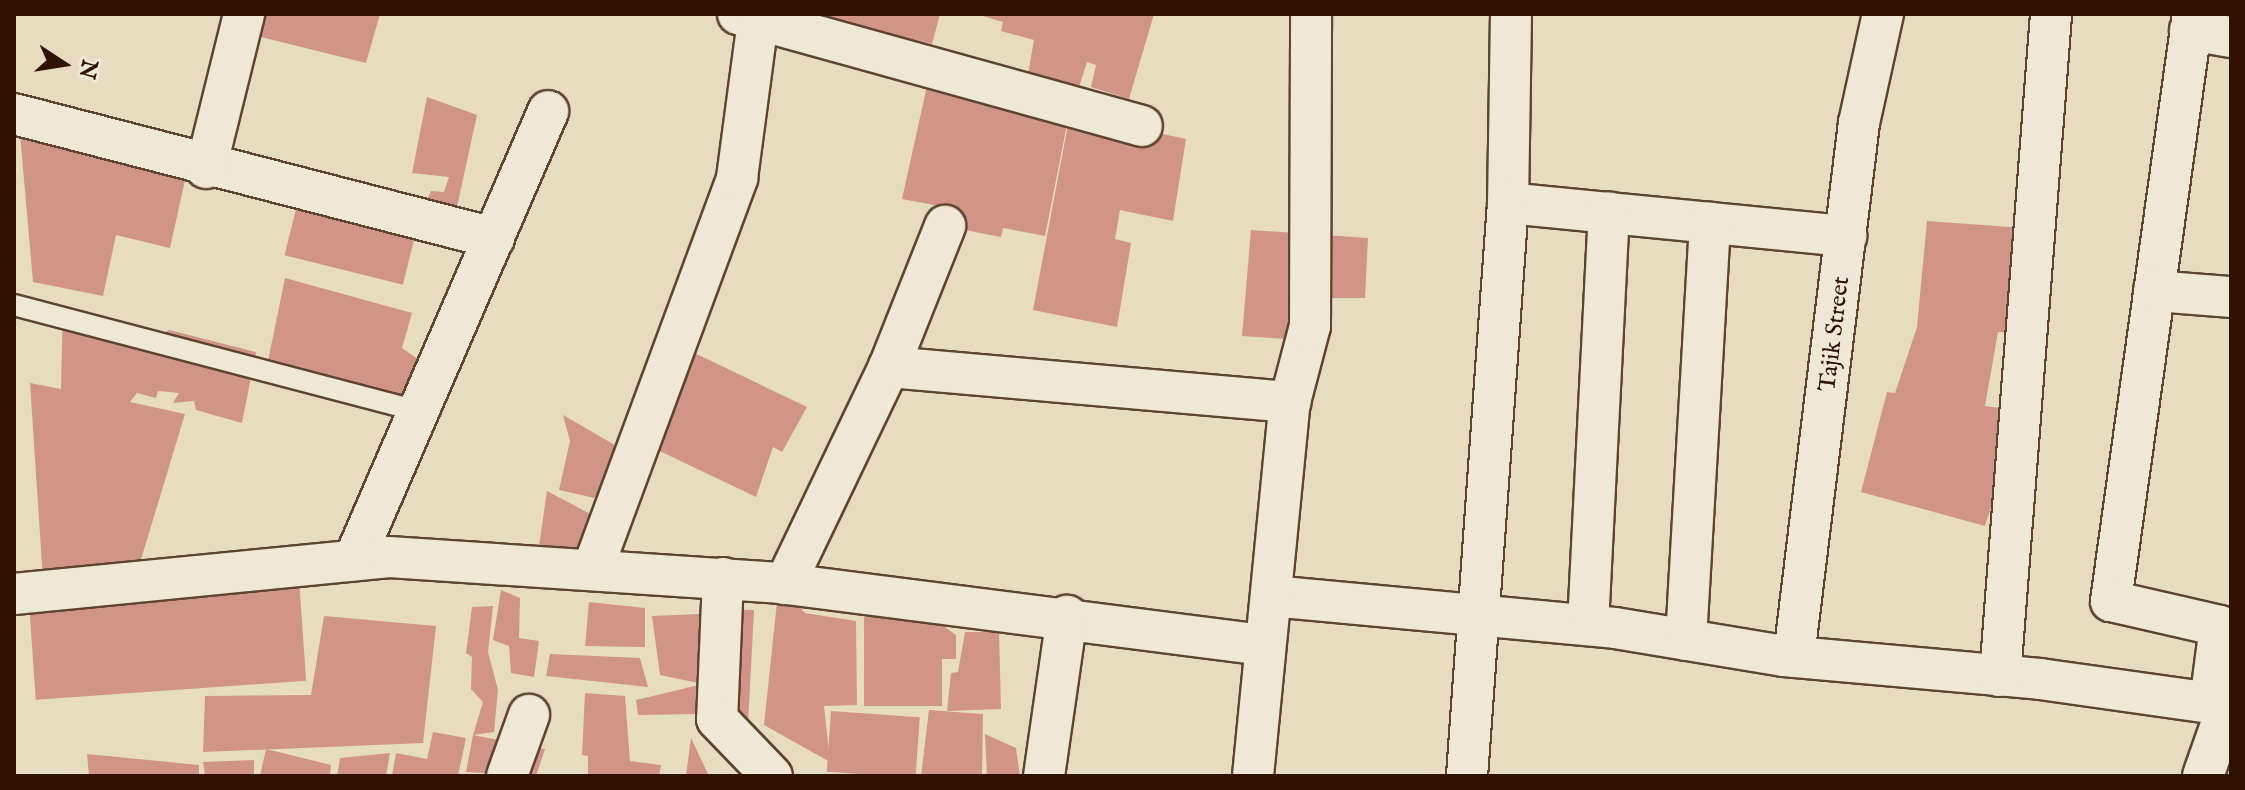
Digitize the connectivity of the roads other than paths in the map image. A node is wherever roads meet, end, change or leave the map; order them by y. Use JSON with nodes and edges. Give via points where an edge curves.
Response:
{"nodes":[{"id":1,"x":244,"y":14,"type":"edge"},
{"id":2,"x":1311,"y":14,"type":"edge"},
{"id":3,"x":1511,"y":14,"type":"edge"},
{"id":4,"x":1883,"y":14,"type":"edge"},
{"id":5,"x":2051,"y":14,"type":"edge"},
{"id":6,"x":752,"y":16,"type":"edge"},
{"id":7,"x":2192,"y":22,"type":"edge"},
{"id":8,"x":2231,"y":37,"type":"edge"},
{"id":9,"x":548,"y":111,"type":"dead end"},
{"id":10,"x":14,"y":114,"type":"edge"},
{"id":11,"x":1142,"y":126,"type":"dead end"},
{"id":12,"x":206,"y":168,"type":"junction"},
{"id":13,"x":1508,"y":203,"type":"junction"},
{"id":14,"x":1609,"y":213,"type":"junction"},
{"id":15,"x":1710,"y":223,"type":"junction"},
{"id":16,"x":945,"y":226,"type":"dead end"},
{"id":17,"x":1846,"y":236,"type":"junction"},
{"id":18,"x":494,"y":238,"type":"junction"},
{"id":19,"x":2154,"y":291,"type":"junction"},
{"id":20,"x":2231,"y":297,"type":"edge"},
{"id":21,"x":14,"y":305,"type":"edge"},
{"id":22,"x":889,"y":367,"type":"junction"},
{"id":23,"x":1290,"y":402,"type":"junction"},
{"id":24,"x":419,"y":411,"type":"junction"},
{"id":25,"x":354,"y":560,"type":"junction"},
{"id":26,"x":593,"y":568,"type":"junction"},
{"id":27,"x":723,"y":578,"type":"junction"},
{"id":28,"x":785,"y":584,"type":"junction"},
{"id":29,"x":14,"y":594,"type":"edge"},
{"id":30,"x":1271,"y":596,"type":"junction"},
{"id":31,"x":1481,"y":614,"type":"junction"},
{"id":32,"x":1067,"y":616,"type":"junction"},
{"id":33,"x":1588,"y":625,"type":"junction"},
{"id":34,"x":1686,"y":640,"type":"junction"},
{"id":35,"x":1263,"y":645,"type":"junction"},
{"id":36,"x":1794,"y":656,"type":"junction"},
{"id":37,"x":2000,"y":676,"type":"junction"},
{"id":38,"x":2223,"y":705,"type":"edge"},
{"id":39,"x":529,"y":715,"type":"dead end"},
{"id":40,"x":507,"y":776,"type":"edge"},
{"id":41,"x":772,"y":776,"type":"edge"},
{"id":42,"x":1044,"y":776,"type":"edge"},
{"id":43,"x":1253,"y":776,"type":"edge"},
{"id":44,"x":1467,"y":776,"type":"edge"},
{"id":45,"x":2203,"y":776,"type":"edge"}],
"edges":[{"from":1,"to":12,"type":"street"},
{"from":2,"to":23,"type":"street","via":[[1310,326]]},
{"from":3,"to":13,"type":"street"},
{"from":4,"to":17,"type":"street","name":"Tajik Street","via":[[1859,123]]},
{"from":5,"to":37,"type":"street"},
{"from":6,"to":11,"type":"street"},
{"from":6,"to":26,"type":"street","via":[[737,178]]},
{"from":7,"to":8,"type":"street"},
{"from":7,"to":19,"type":"street"},
{"from":9,"to":18,"type":"street"},
{"from":10,"to":12,"type":"street"},
{"from":12,"to":18,"type":"street"},
{"from":13,"to":14,"type":"street"},
{"from":13,"to":31,"type":"street"},
{"from":14,"to":15,"type":"street"},
{"from":14,"to":33,"type":"street"},
{"from":15,"to":17,"type":"street"},
{"from":15,"to":34,"type":"street"},
{"from":16,"to":22,"type":"street"},
{"from":17,"to":36,"type":"street","name":"Tajik Street"},
{"from":18,"to":24,"type":"street"},
{"from":19,"to":20,"type":"street"},
{"from":19,"to":38,"type":"street","via":[[2111,601],[2220,626]]},
{"from":21,"to":24,"type":"lane"},
{"from":22,"to":23,"type":"street"},
{"from":22,"to":28,"type":"street"},
{"from":23,"to":30,"type":"street"},
{"from":24,"to":25,"type":"street"},
{"from":25,"to":26,"type":"street"},
{"from":25,"to":29,"type":"street"},
{"from":26,"to":27,"type":"street"},
{"from":27,"to":28,"type":"street"},
{"from":27,"to":41,"type":"street","via":[[717,719]]},
{"from":28,"to":32,"type":"street"},
{"from":30,"to":31,"type":"street"},
{"from":30,"to":35,"type":"street"},
{"from":31,"to":33,"type":"street"},
{"from":31,"to":44,"type":"street"},
{"from":32,"to":35,"type":"street"},
{"from":32,"to":42,"type":"street"},
{"from":33,"to":34,"type":"street"},
{"from":34,"to":36,"type":"street"},
{"from":35,"to":43,"type":"street"},
{"from":36,"to":37,"type":"street"},
{"from":37,"to":38,"type":"street"},
{"from":38,"to":45,"type":"street"},
{"from":39,"to":40,"type":"street"}]}
